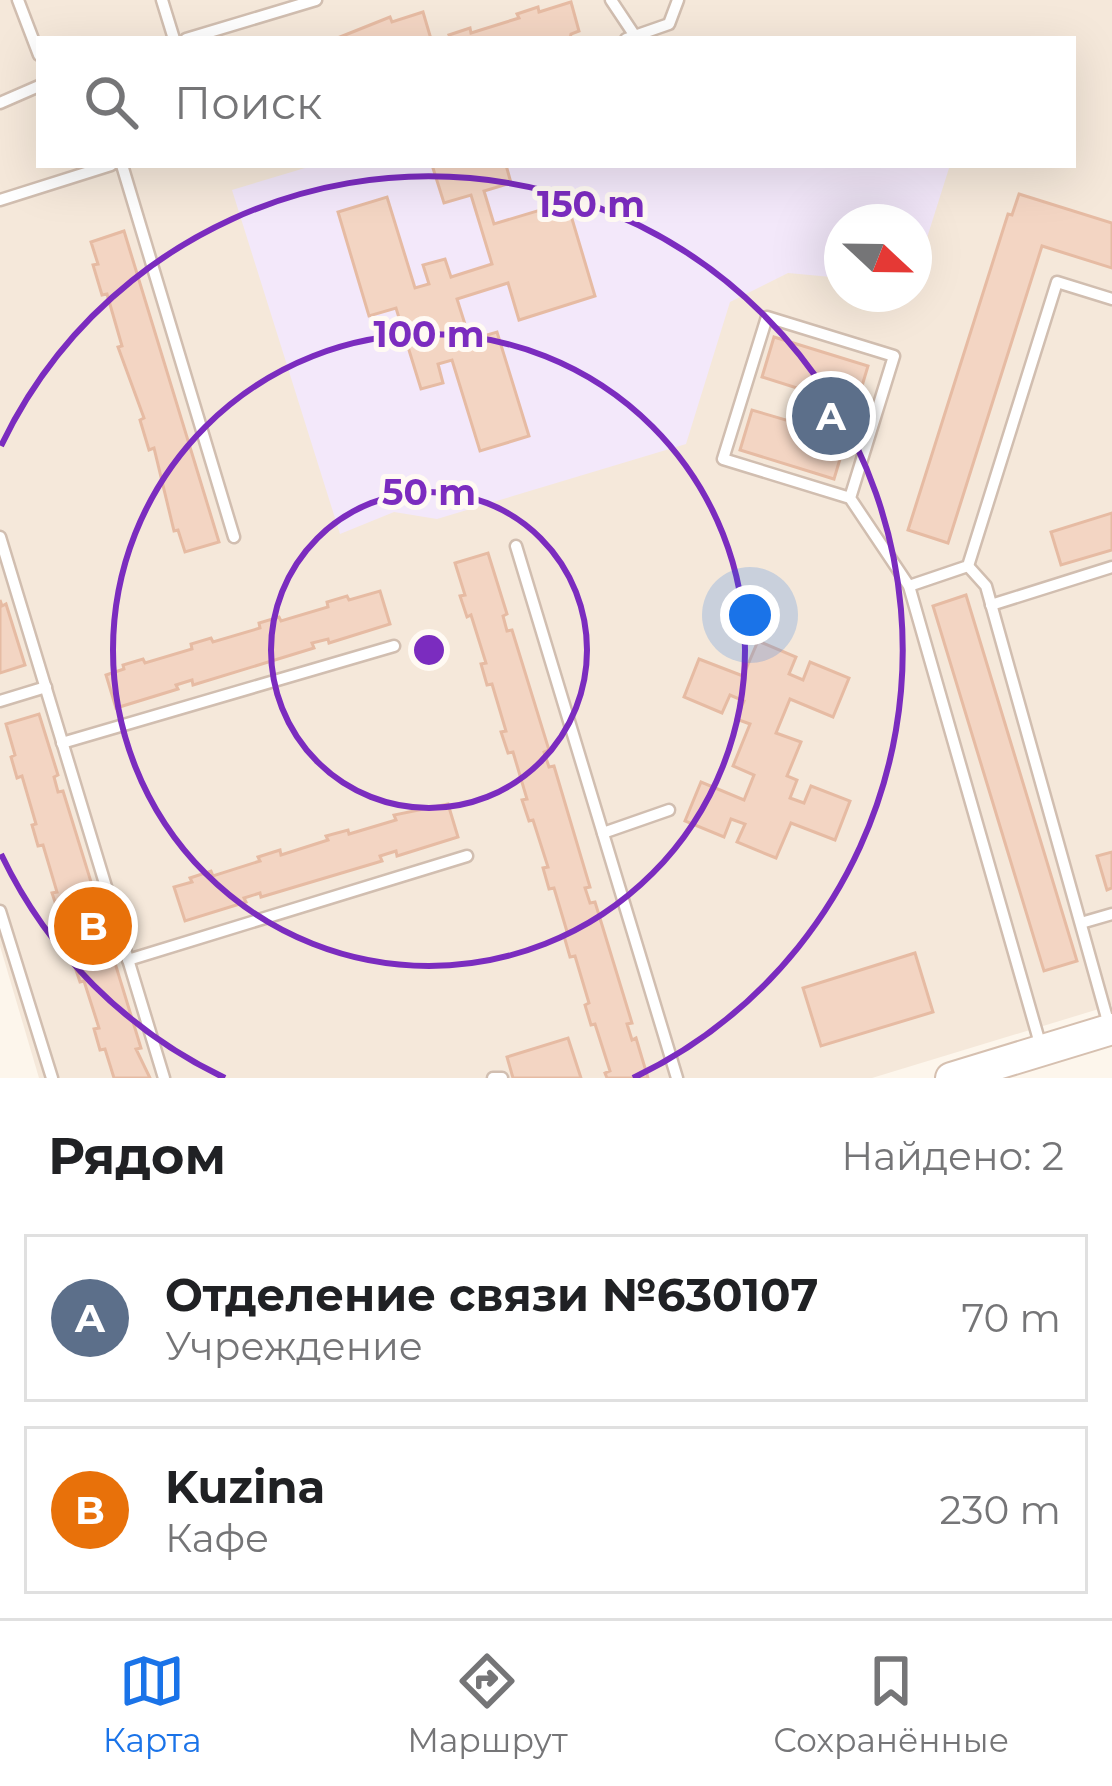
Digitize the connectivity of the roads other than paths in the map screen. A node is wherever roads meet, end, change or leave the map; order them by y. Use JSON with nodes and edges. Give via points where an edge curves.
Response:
{"nodes":[{"id":1,"x":18,"y":0,"type":"edge"},
{"id":2,"x":161,"y":0,"type":"edge"},
{"id":3,"x":316,"y":0,"type":"edge"},
{"id":4,"x":611,"y":0,"type":"edge"},
{"id":5,"x":678,"y":0,"type":"edge"},
{"id":6,"x":173,"y":36,"type":"edge"},
{"id":7,"x":196,"y":36,"type":"edge"},
{"id":8,"x":629,"y":36,"type":"edge"},
{"id":9,"x":636,"y":36,"type":"edge"},
{"id":10,"x":36,"y":47,"type":"edge"},
{"id":11,"x":36,"y":87,"type":"edge"},
{"id":12,"x":0,"y":103,"type":"edge"},
{"id":13,"x":101,"y":168,"type":"edge"},
{"id":14,"x":123,"y":168,"type":"edge"},
{"id":15,"x":0,"y":200,"type":"edge"},
{"id":16,"x":1112,"y":299,"type":"edge"},
{"id":17,"x":850,"y":498,"type":"junction"},
{"id":18,"x":234,"y":536,"type":"dead end"},
{"id":19,"x":0,"y":537,"type":"edge"},
{"id":20,"x":516,"y":546,"type":"dead end"},
{"id":21,"x":968,"y":566,"type":"junction"},
{"id":22,"x":1112,"y":567,"type":"edge"},
{"id":23,"x":909,"y":586,"type":"junction"},
{"id":24,"x":992,"y":604,"type":"junction"},
{"id":25,"x":394,"y":646,"type":"dead end"},
{"id":26,"x":46,"y":687,"type":"junction"},
{"id":27,"x":0,"y":701,"type":"edge"},
{"id":28,"x":62,"y":743,"type":"junction"},
{"id":29,"x":670,"y":811,"type":"dead end"},
{"id":30,"x":603,"y":833,"type":"junction"},
{"id":31,"x":467,"y":856,"type":"dead end"},
{"id":32,"x":0,"y":911,"type":"edge"},
{"id":33,"x":1112,"y":914,"type":"edge"},
{"id":34,"x":1081,"y":923,"type":"junction"},
{"id":35,"x":128,"y":960,"type":"junction"},
{"id":36,"x":1111,"y":1029,"type":"edge"},
{"id":37,"x":1042,"y":1050,"type":"junction"},
{"id":38,"x":52,"y":1078,"type":"edge"},
{"id":39,"x":164,"y":1078,"type":"edge"},
{"id":40,"x":493,"y":1078,"type":"edge"},
{"id":41,"x":502,"y":1078,"type":"edge"},
{"id":42,"x":677,"y":1078,"type":"edge"},
{"id":43,"x":951,"y":1078,"type":"edge"}],
"edges":[{"from":1,"to":10,"type":"lane"},
{"from":2,"to":6,"type":"lane"},
{"from":3,"to":7,"type":"lane"},
{"from":4,"to":8,"type":"lane"},
{"from":5,"to":9,"type":"lane","via":[[669,24]]},
{"from":11,"to":12,"type":"lane"},
{"from":13,"to":15,"type":"lane"},
{"from":14,"to":18,"type":"lane"},
{"from":16,"to":21,"type":"lane","via":[[1057,281]]},
{"from":17,"to":17,"type":"lane","via":[[894,356],[767,317],[723,460]]},
{"from":17,"to":23,"type":"lane"},
{"from":19,"to":26,"type":"lane"},
{"from":20,"to":30,"type":"lane"},
{"from":21,"to":23,"type":"lane"},
{"from":21,"to":24,"type":"lane"},
{"from":22,"to":24,"type":"lane"},
{"from":23,"to":37,"type":"lane"},
{"from":24,"to":34,"type":"lane"},
{"from":25,"to":28,"type":"lane"},
{"from":26,"to":27,"type":"lane"},
{"from":26,"to":28,"type":"lane"},
{"from":28,"to":35,"type":"lane"},
{"from":29,"to":30,"type":"lane"},
{"from":30,"to":42,"type":"lane"},
{"from":31,"to":35,"type":"lane"},
{"from":32,"to":38,"type":"lane"},
{"from":33,"to":34,"type":"lane"},
{"from":34,"to":36,"type":"lane"},
{"from":35,"to":39,"type":"lane"},
{"from":36,"to":37,"type":"street"},
{"from":37,"to":43,"type":"street"},
{"from":40,"to":41,"type":"lane"}]}
